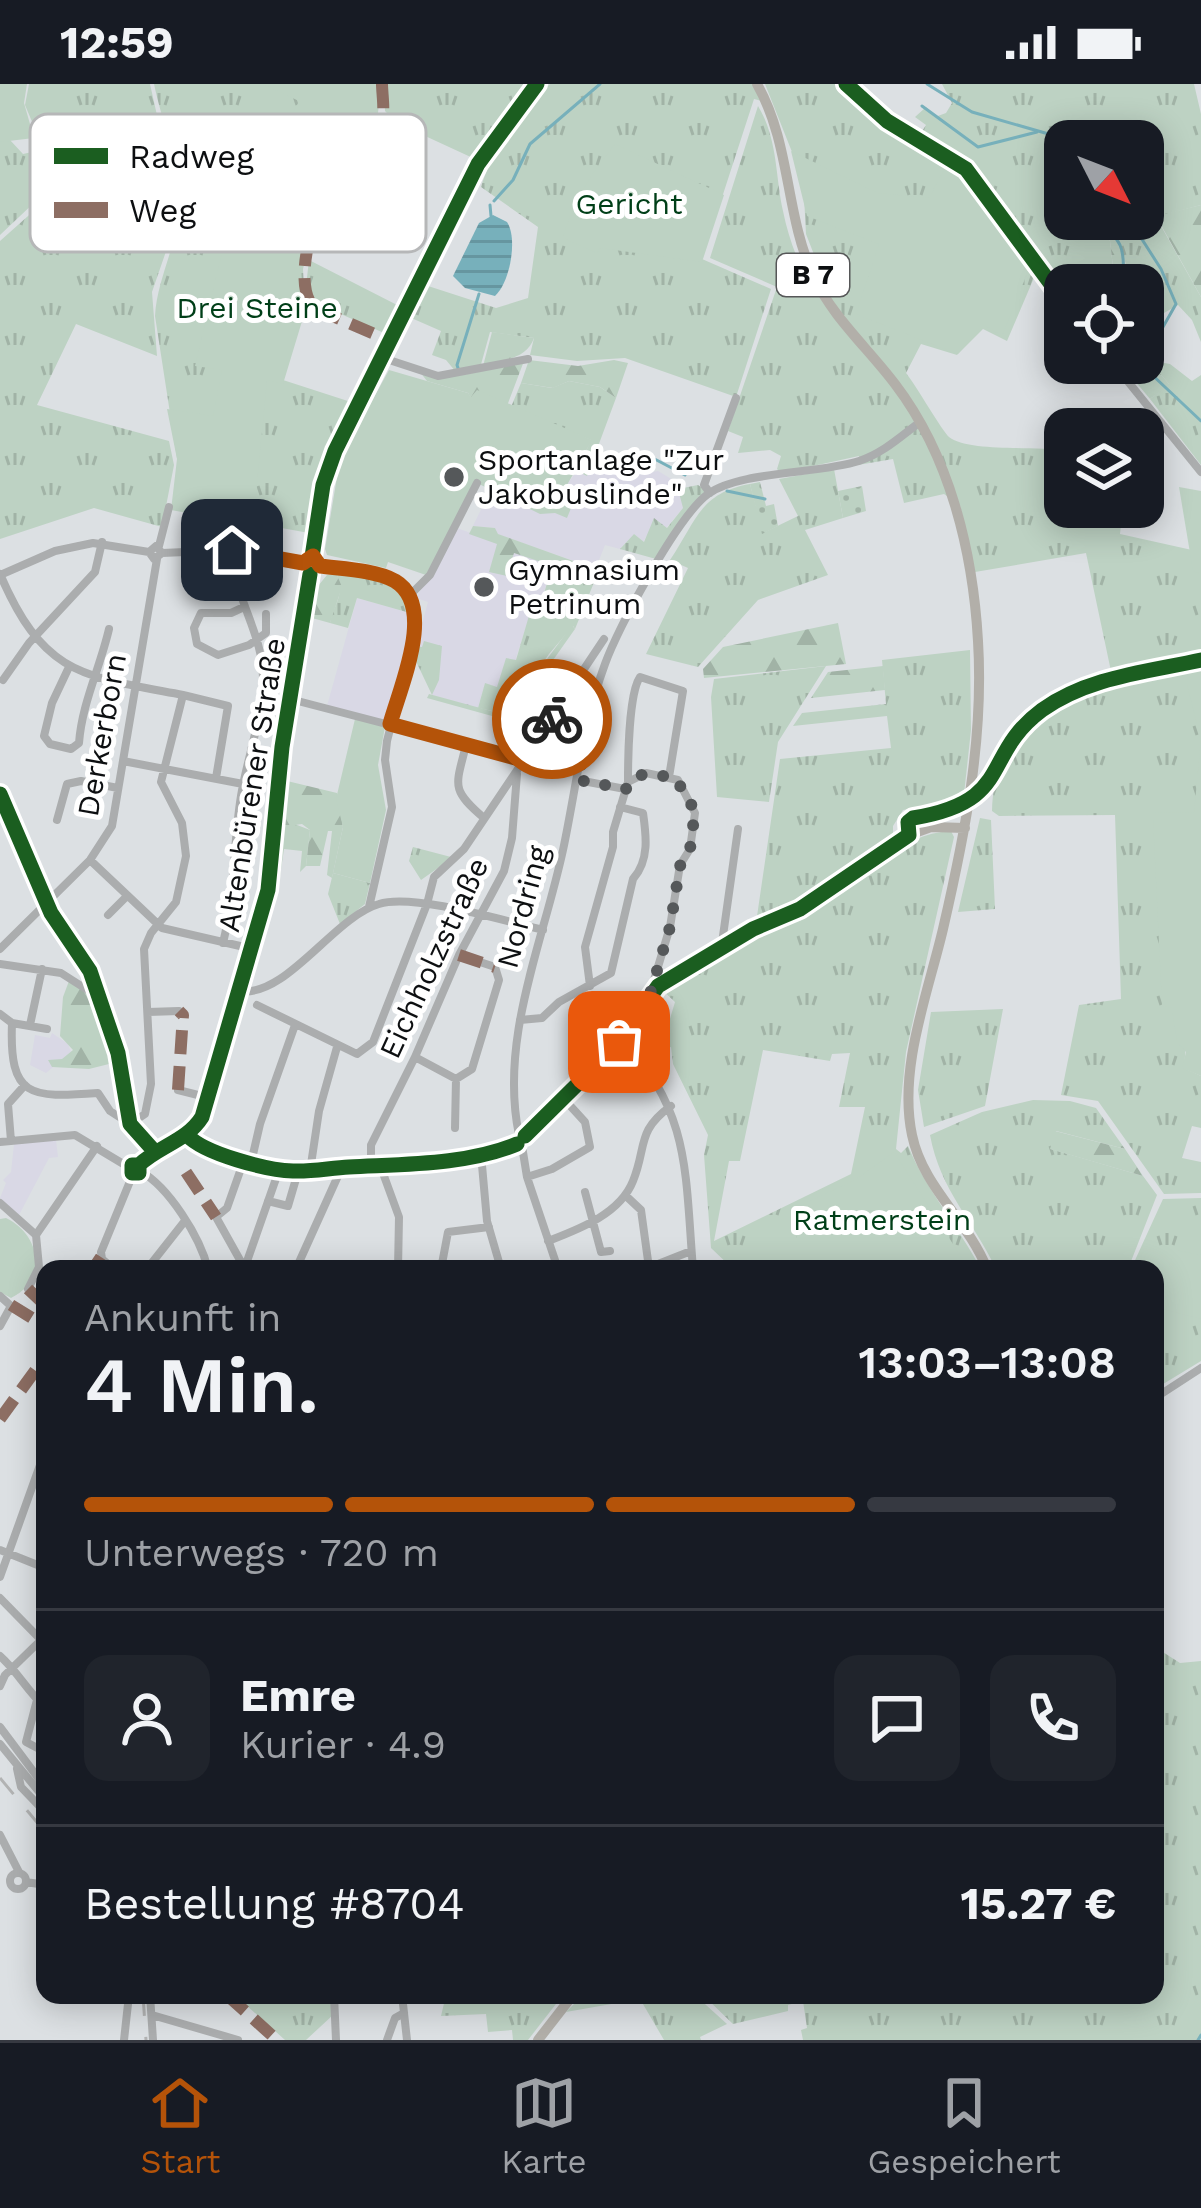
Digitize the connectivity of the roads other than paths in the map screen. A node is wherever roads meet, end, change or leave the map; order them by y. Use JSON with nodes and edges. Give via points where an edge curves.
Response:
{"nodes":[{"id":1,"x":537,"y":84,"type":"edge"},
{"id":2,"x":757,"y":84,"type":"edge"},
{"id":3,"x":846,"y":84,"type":"edge"},
{"id":4,"x":1044,"y":275,"type":"edge"},
{"id":5,"x":383,"y":358,"type":"junction"},
{"id":6,"x":528,"y":359,"type":"dead end"},
{"id":7,"x":1130,"y":384,"type":"edge"},
{"id":8,"x":736,"y":398,"type":"dead end"},
{"id":9,"x":920,"y":422,"type":"junction"},
{"id":10,"x":1201,"y":472,"type":"edge"},
{"id":11,"x":477,"y":483,"type":"dead end"},
{"id":12,"x":710,"y":493,"type":"junction"},
{"id":13,"x":170,"y":507,"type":"dead end"},
{"id":14,"x":255,"y":528,"type":"dead end"},
{"id":15,"x":102,"y":542,"type":"junction"},
{"id":16,"x":232,"y":550,"type":"junction"},
{"id":17,"x":157,"y":553,"type":"junction"},
{"id":18,"x":313,"y":556,"type":"junction"},
{"id":19,"x":303,"y":563,"type":"junction"},
{"id":20,"x":320,"y":566,"type":"junction"},
{"id":21,"x":310,"y":574,"type":"junction"},
{"id":22,"x":0,"y":575,"type":"edge"},
{"id":23,"x":410,"y":596,"type":"junction"},
{"id":24,"x":244,"y":607,"type":"junction"},
{"id":25,"x":266,"y":614,"type":"dead end"},
{"id":26,"x":109,"y":629,"type":"dead end"},
{"id":27,"x":33,"y":638,"type":"junction"},
{"id":28,"x":604,"y":639,"type":"dead end"},
{"id":29,"x":258,"y":640,"type":"junction"},
{"id":30,"x":1201,"y":661,"type":"edge"},
{"id":31,"x":69,"y":667,"type":"junction"},
{"id":32,"x":97,"y":678,"type":"junction"},
{"id":33,"x":4,"y":680,"type":"dead end"},
{"id":34,"x":136,"y":686,"type":"junction"},
{"id":35,"x":596,"y":693,"type":"junction"},
{"id":36,"x":183,"y":695,"type":"junction"},
{"id":37,"x":290,"y":699,"type":"junction"},
{"id":38,"x":563,"y":702,"type":"junction"},
{"id":39,"x":390,"y":724,"type":"junction"},
{"id":40,"x":466,"y":745,"type":"junction"},
{"id":41,"x":123,"y":761,"type":"junction"},
{"id":42,"x":521,"y":762,"type":"junction"},
{"id":43,"x":164,"y":768,"type":"junction"},
{"id":44,"x":669,"y":777,"type":"junction"},
{"id":45,"x":216,"y":778,"type":"junction"},
{"id":46,"x":578,"y":780,"type":"junction"},
{"id":47,"x":243,"y":784,"type":"junction"},
{"id":48,"x":510,"y":786,"type":"junction"},
{"id":49,"x":627,"y":786,"type":"junction"},
{"id":50,"x":118,"y":788,"type":"junction"},
{"id":51,"x":0,"y":794,"type":"edge"},
{"id":52,"x":620,"y":807,"type":"junction"},
{"id":53,"x":484,"y":818,"type":"junction"},
{"id":54,"x":57,"y":820,"type":"dead end"},
{"id":55,"x":965,"y":828,"type":"junction"},
{"id":56,"x":738,"y":830,"type":"dead end"},
{"id":57,"x":909,"y":835,"type":"junction"},
{"id":58,"x":90,"y":860,"type":"junction"},
{"id":59,"x":126,"y":897,"type":"junction"},
{"id":60,"x":427,"y":904,"type":"junction"},
{"id":61,"x":47,"y":905,"type":"junction"},
{"id":62,"x":369,"y":907,"type":"junction"},
{"id":63,"x":109,"y":915,"type":"dead end"},
{"id":64,"x":481,"y":916,"type":"junction"},
{"id":65,"x":157,"y":925,"type":"junction"},
{"id":66,"x":543,"y":930,"type":"junction"},
{"id":67,"x":223,"y":943,"type":"junction"},
{"id":68,"x":0,"y":949,"type":"edge"},
{"id":69,"x":253,"y":950,"type":"junction"},
{"id":70,"x":721,"y":950,"type":"junction"},
{"id":71,"x":459,"y":956,"type":"junction"},
{"id":72,"x":0,"y":964,"type":"edge"},
{"id":73,"x":42,"y":969,"type":"junction"},
{"id":74,"x":590,"y":986,"type":"junction"},
{"id":75,"x":242,"y":987,"type":"junction"},
{"id":76,"x":651,"y":991,"type":"junction"},
{"id":77,"x":98,"y":997,"type":"junction"},
{"id":78,"x":257,"y":1005,"type":"dead end"},
{"id":79,"x":148,"y":1012,"type":"junction"},
{"id":80,"x":179,"y":1012,"type":"dead end"},
{"id":81,"x":0,"y":1014,"type":"edge"},
{"id":82,"x":520,"y":1019,"type":"junction"},
{"id":83,"x":609,"y":1022,"type":"dead end"},
{"id":84,"x":12,"y":1023,"type":"junction"},
{"id":85,"x":295,"y":1024,"type":"junction"},
{"id":86,"x":31,"y":1025,"type":"junction"},
{"id":87,"x":47,"y":1029,"type":"dead end"},
{"id":88,"x":622,"y":1038,"type":"junction"},
{"id":89,"x":337,"y":1047,"type":"junction"},
{"id":90,"x":608,"y":1054,"type":"junction"},
{"id":91,"x":415,"y":1057,"type":"junction"},
{"id":92,"x":456,"y":1079,"type":"junction"},
{"id":93,"x":25,"y":1085,"type":"junction"},
{"id":94,"x":178,"y":1090,"type":"dead end"},
{"id":95,"x":209,"y":1098,"type":"junction"},
{"id":96,"x":564,"y":1099,"type":"junction"},
{"id":97,"x":670,"y":1106,"type":"junction"},
{"id":98,"x":130,"y":1124,"type":"junction"},
{"id":99,"x":455,"y":1128,"type":"dead end"},
{"id":100,"x":187,"y":1135,"type":"junction"},
{"id":101,"x":521,"y":1140,"type":"junction"},
{"id":102,"x":6,"y":1142,"type":"edge"},
{"id":103,"x":97,"y":1146,"type":"junction"},
{"id":104,"x":155,"y":1152,"type":"junction"},
{"id":105,"x":481,"y":1154,"type":"junction"},
{"id":106,"x":247,"y":1161,"type":"junction"},
{"id":107,"x":375,"y":1165,"type":"junction"},
{"id":108,"x":342,"y":1168,"type":"junction"},
{"id":109,"x":136,"y":1169,"type":"junction"},
{"id":110,"x":279,"y":1170,"type":"junction"},
{"id":111,"x":310,"y":1171,"type":"junction"},
{"id":112,"x":298,"y":1172,"type":"junction"},
{"id":113,"x":527,"y":1177,"type":"junction"},
{"id":114,"x":585,"y":1192,"type":"dead end"},
{"id":115,"x":625,"y":1195,"type":"junction"},
{"id":116,"x":0,"y":1202,"type":"edge"},
{"id":117,"x":268,"y":1202,"type":"junction"},
{"id":118,"x":11,"y":1214,"type":"junction"},
{"id":119,"x":0,"y":1217,"type":"edge"},
{"id":120,"x":184,"y":1222,"type":"junction"},
{"id":121,"x":590,"y":1222,"type":"junction"},
{"id":122,"x":489,"y":1227,"type":"junction"},
{"id":123,"x":36,"y":1235,"type":"junction"},
{"id":124,"x":548,"y":1241,"type":"junction"},
{"id":125,"x":610,"y":1251,"type":"dead end"},
{"id":126,"x":691,"y":1251,"type":"junction"},
{"id":127,"x":38,"y":1260,"type":"edge"},
{"id":128,"x":104,"y":1260,"type":"edge"},
{"id":129,"x":154,"y":1260,"type":"edge"},
{"id":130,"x":203,"y":1260,"type":"edge"},
{"id":131,"x":240,"y":1260,"type":"edge"},
{"id":132,"x":248,"y":1260,"type":"edge"},
{"id":133,"x":300,"y":1260,"type":"edge"},
{"id":134,"x":398,"y":1260,"type":"edge"},
{"id":135,"x":443,"y":1260,"type":"edge"},
{"id":136,"x":498,"y":1260,"type":"edge"},
{"id":137,"x":555,"y":1260,"type":"edge"},
{"id":138,"x":647,"y":1260,"type":"edge"},
{"id":139,"x":668,"y":1260,"type":"edge"},
{"id":140,"x":692,"y":1260,"type":"edge"},
{"id":141,"x":982,"y":1260,"type":"edge"},
{"id":142,"x":36,"y":1273,"type":"edge"},
{"id":143,"x":28,"y":1289,"type":"dead end"},
{"id":144,"x":0,"y":1296,"type":"edge"},
{"id":145,"x":0,"y":1326,"type":"edge"},
{"id":146,"x":1201,"y":1368,"type":"edge"},
{"id":147,"x":1164,"y":1392,"type":"edge"},
{"id":148,"x":36,"y":1473,"type":"edge"},
{"id":149,"x":4,"y":1552,"type":"edge"},
{"id":150,"x":36,"y":1564,"type":"edge"},
{"id":151,"x":0,"y":1576,"type":"edge"},
{"id":152,"x":0,"y":1598,"type":"edge"},
{"id":153,"x":36,"y":1635,"type":"edge"},
{"id":154,"x":36,"y":1648,"type":"edge"},
{"id":155,"x":0,"y":1656,"type":"edge"},
{"id":156,"x":13,"y":1668,"type":"junction"},
{"id":157,"x":0,"y":1686,"type":"edge"},
{"id":158,"x":36,"y":1699,"type":"edge"},
{"id":159,"x":36,"y":1717,"type":"edge"},
{"id":160,"x":0,"y":1726,"type":"edge"},
{"id":161,"x":0,"y":1744,"type":"edge"},
{"id":162,"x":36,"y":1747,"type":"edge"},
{"id":163,"x":15,"y":1764,"type":"junction"},
{"id":164,"x":36,"y":1772,"type":"edge"},
{"id":165,"x":36,"y":1788,"type":"edge"},
{"id":166,"x":36,"y":1803,"type":"edge"},
{"id":167,"x":0,"y":1835,"type":"edge"},
{"id":168,"x":6,"y":1848,"type":"edge"},
{"id":169,"x":15,"y":1874,"type":"junction"},
{"id":170,"x":26,"y":1882,"type":"junction"},
{"id":171,"x":36,"y":1884,"type":"edge"},
{"id":172,"x":128,"y":2004,"type":"edge"},
{"id":173,"x":151,"y":2004,"type":"edge"},
{"id":174,"x":334,"y":2004,"type":"edge"},
{"id":175,"x":403,"y":2004,"type":"edge"},
{"id":176,"x":565,"y":2004,"type":"edge"},
{"id":177,"x":404,"y":2013,"type":"junction"},
{"id":178,"x":152,"y":2015,"type":"junction"},
{"id":179,"x":202,"y":2035,"type":"edge"},
{"id":180,"x":124,"y":2040,"type":"edge"},
{"id":181,"x":153,"y":2040,"type":"edge"},
{"id":182,"x":238,"y":2040,"type":"edge"},
{"id":183,"x":336,"y":2040,"type":"edge"},
{"id":184,"x":387,"y":2040,"type":"edge"},
{"id":185,"x":406,"y":2040,"type":"edge"},
{"id":186,"x":538,"y":2040,"type":"edge"}],
"edges":[{"from":1,"to":5,"type":"street","via":[[478,164]]},
{"from":2,"to":9,"type":"main road","number":"B 7","via":[[778,130],[812,273]]},
{"from":3,"to":4,"type":"street","via":[[886,121],[965,169]]},
{"from":5,"to":6,"type":"street","via":[[438,376]]},
{"from":5,"to":18,"type":"street","via":[[326,474]]},
{"from":7,"to":10,"type":"street"},
{"from":8,"to":12,"type":"street","via":[[704,485]]},
{"from":9,"to":12,"type":"street","via":[[866,458]]},
{"from":9,"to":55,"type":"main road","number":"B 7","via":[[965,544],[975,609],[979,706]]},
{"from":11,"to":23,"type":"street","via":[[430,575]]},
{"from":12,"to":35,"type":"street","name":"Nordring","via":[[634,601]]},
{"from":13,"to":17,"type":"street","name":"Derkerborn"},
{"from":14,"to":16,"type":"street","via":[[239,526]]},
{"from":15,"to":17,"type":"street"},
{"from":15,"to":22,"type":"street","via":[[55,550]]},
{"from":15,"to":27,"type":"street","via":[[92,576]]},
{"from":16,"to":17,"type":"street"},
{"from":16,"to":19,"type":"street"},
{"from":16,"to":24,"type":"street"},
{"from":17,"to":34,"type":"street","name":"Derkerborn"},
{"from":18,"to":19,"type":"street"},
{"from":18,"to":20,"type":"street"},
{"from":19,"to":21,"type":"street"},
{"from":20,"to":21,"type":"street"},
{"from":20,"to":23,"type":"street","via":[[387,578]]},
{"from":21,"to":37,"type":"street","name":"Altenbürener Straße"},
{"from":22,"to":27,"type":"street"},
{"from":23,"to":39,"type":"street","via":[[416,627]]},
{"from":24,"to":29,"type":"street"},
{"from":24,"to":29,"type":"street","via":[[201,613],[196,641],[218,656]]},
{"from":25,"to":29,"type":"street","via":[[268,629]]},
{"from":26,"to":32,"type":"street"},
{"from":27,"to":31,"type":"street"},
{"from":27,"to":33,"type":"street"},
{"from":28,"to":38,"type":"street"},
{"from":29,"to":47,"type":"street","via":[[262,687]]},
{"from":30,"to":57,"type":"street","via":[[1113,678],[1061,698],[1022,730],[977,796],[913,818]]},
{"from":31,"to":32,"type":"street"},
{"from":31,"to":32,"type":"street","via":[[46,725],[52,745],[78,744]]},
{"from":32,"to":34,"type":"street"},
{"from":34,"to":36,"type":"street"},
{"from":34,"to":41,"type":"street","name":"Derkerborn"},
{"from":35,"to":38,"type":"street"},
{"from":35,"to":46,"type":"street","name":"Nordring"},
{"from":36,"to":43,"type":"street"},
{"from":36,"to":45,"type":"street","via":[[229,707]]},
{"from":37,"to":39,"type":"street"},
{"from":37,"to":69,"type":"street","name":"Altenbürener Straße","via":[[268,890]]},
{"from":38,"to":42,"type":"street"},
{"from":39,"to":40,"type":"street"},
{"from":39,"to":62,"type":"street","via":[[392,807]]},
{"from":40,"to":42,"type":"street"},
{"from":40,"to":53,"type":"street","via":[[457,788]]},
{"from":41,"to":43,"type":"street"},
{"from":41,"to":50,"type":"street","name":"Derkerborn"},
{"from":42,"to":48,"type":"street"},
{"from":43,"to":45,"type":"street"},
{"from":43,"to":65,"type":"street","via":[[163,791],[187,848],[179,894]]},
{"from":44,"to":49,"type":"street","via":[[646,773]]},
{"from":44,"to":49,"type":"street","via":[[683,691],[640,676]]},
{"from":44,"to":76,"type":"street","via":[[695,813]]},
{"from":45,"to":47,"type":"street"},
{"from":46,"to":49,"type":"street"},
{"from":46,"to":66,"type":"street","name":"Nordring"},
{"from":47,"to":67,"type":"street"},
{"from":48,"to":53,"type":"street"},
{"from":48,"to":64,"type":"street","name":"Eichholzstraße","via":[[506,866]]},
{"from":49,"to":52,"type":"street"},
{"from":50,"to":54,"type":"street","via":[[67,784]]},
{"from":50,"to":58,"type":"street","name":"Derkerborn","via":[[112,826]]},
{"from":51,"to":61,"type":"street"},
{"from":52,"to":74,"type":"street","via":[[585,947]]},
{"from":52,"to":74,"type":"street","via":[[644,814],[648,836],[611,973]]},
{"from":53,"to":60,"type":"street","via":[[436,874]]},
{"from":55,"to":57,"type":"main road"},
{"from":55,"to":141,"type":"main road","number":"B 7","via":[[909,1090],[912,1136],[927,1178]]},
{"from":56,"to":70,"type":"street"},
{"from":57,"to":70,"type":"street","via":[[809,904]]},
{"from":58,"to":59,"type":"street"},
{"from":58,"to":61,"type":"street","name":"Derkerborn"},
{"from":59,"to":63,"type":"street"},
{"from":59,"to":65,"type":"street"},
{"from":60,"to":62,"type":"street"},
{"from":60,"to":64,"type":"street"},
{"from":60,"to":89,"type":"street","via":[[373,1042],[358,1054]]},
{"from":61,"to":68,"type":"street","name":"Derkerborn"},
{"from":61,"to":77,"type":"street"},
{"from":62,"to":75,"type":"street","via":[[268,986]]},
{"from":64,"to":66,"type":"street"},
{"from":64,"to":71,"type":"street","name":"Eichholzstraße"},
{"from":65,"to":67,"type":"street"},
{"from":65,"to":79,"type":"street","via":[[144,950]]},
{"from":66,"to":82,"type":"street","name":"Nordring"},
{"from":67,"to":69,"type":"street"},
{"from":69,"to":75,"type":"street","name":"Altenbürener Straße"},
{"from":70,"to":76,"type":"street"},
{"from":71,"to":91,"type":"street","name":"Eichholzstraße"},
{"from":71,"to":92,"type":"street","via":[[495,967],[499,980],[472,1069]]},
{"from":72,"to":73,"type":"street"},
{"from":73,"to":77,"type":"street"},
{"from":73,"to":86,"type":"street"},
{"from":74,"to":82,"type":"street","via":[[542,1018]]},
{"from":75,"to":95,"type":"street","name":"Altenbürener Straße"},
{"from":76,"to":88,"type":"street"},
{"from":77,"to":98,"type":"street"},
{"from":78,"to":85,"type":"street"},
{"from":79,"to":80,"type":"street"},
{"from":79,"to":98,"type":"street","via":[[151,1095],[145,1114]]},
{"from":81,"to":84,"type":"street"},
{"from":82,"to":101,"type":"street","name":"Nordring","via":[[514,1093]]},
{"from":83,"to":90,"type":"street"},
{"from":84,"to":86,"type":"street"},
{"from":84,"to":93,"type":"street","via":[[11,1066]]},
{"from":85,"to":89,"type":"street"},
{"from":85,"to":106,"type":"street"},
{"from":86,"to":87,"type":"street"},
{"from":88,"to":90,"type":"street"},
{"from":88,"to":97,"type":"street"},
{"from":89,"to":111,"type":"street"},
{"from":90,"to":96,"type":"street"},
{"from":91,"to":92,"type":"street"},
{"from":91,"to":107,"type":"street","name":"Eichholzstraße","via":[[370,1145]]},
{"from":92,"to":99,"type":"street"},
{"from":93,"to":98,"type":"street","via":[[53,1096],[98,1093]]},
{"from":93,"to":102,"type":"street","via":[[8,1105]]},
{"from":94,"to":95,"type":"street"},
{"from":95,"to":100,"type":"street","name":"Altenbürener Straße"},
{"from":96,"to":101,"type":"street"},
{"from":96,"to":113,"type":"street","via":[[585,1122],[590,1147]]},
{"from":97,"to":115,"type":"street","via":[[648,1126]]},
{"from":97,"to":126,"type":"street"},
{"from":98,"to":104,"type":"street"},
{"from":100,"to":104,"type":"street"},
{"from":100,"to":106,"type":"street"},
{"from":101,"to":105,"type":"street"},
{"from":101,"to":113,"type":"street","name":"Nordring"},
{"from":102,"to":103,"type":"street","via":[[71,1135]]},
{"from":103,"to":109,"type":"street"},
{"from":103,"to":123,"type":"street"},
{"from":104,"to":109,"type":"street"},
{"from":105,"to":107,"type":"street"},
{"from":105,"to":122,"type":"street"},
{"from":106,"to":110,"type":"street"},
{"from":106,"to":131,"type":"street","via":[[216,1217]]},
{"from":107,"to":108,"type":"street"},
{"from":107,"to":134,"type":"street","via":[[399,1217]]},
{"from":108,"to":111,"type":"street"},
{"from":108,"to":133,"type":"street"},
{"from":109,"to":120,"type":"street","via":[[153,1178]]},
{"from":109,"to":128,"type":"street"},
{"from":110,"to":112,"type":"street"},
{"from":110,"to":117,"type":"street"},
{"from":111,"to":112,"type":"street"},
{"from":112,"to":117,"type":"street","via":[[289,1205]]},
{"from":113,"to":124,"type":"street","name":"Nordring"},
{"from":114,"to":121,"type":"street"},
{"from":115,"to":121,"type":"street"},
{"from":115,"to":138,"type":"street","via":[[640,1210]]},
{"from":116,"to":118,"type":"street"},
{"from":117,"to":132,"type":"street"},
{"from":118,"to":119,"type":"street"},
{"from":118,"to":123,"type":"street"},
{"from":120,"to":129,"type":"street"},
{"from":120,"to":130,"type":"street"},
{"from":121,"to":124,"type":"street"},
{"from":121,"to":125,"type":"street","via":[[601,1252]]},
{"from":122,"to":135,"type":"street","via":[[448,1232]]},
{"from":122,"to":136,"type":"street"},
{"from":123,"to":127,"type":"street"},
{"from":124,"to":137,"type":"street","name":"Nordring"},
{"from":126,"to":139,"type":"street"},
{"from":126,"to":140,"type":"street"},
{"from":142,"to":143,"type":"street"},
{"from":144,"to":145,"type":"street","via":[[11,1305]]},
{"from":146,"to":147,"type":"street"},
{"from":148,"to":149,"type":"street"},
{"from":149,"to":150,"type":"street"},
{"from":149,"to":151,"type":"street"},
{"from":152,"to":153,"type":"street"},
{"from":154,"to":156,"type":"street"},
{"from":155,"to":156,"type":"street"},
{"from":156,"to":157,"type":"street"},
{"from":156,"to":158,"type":"street"},
{"from":159,"to":162,"type":"street","via":[[26,1742]]},
{"from":160,"to":164,"type":"street"},
{"from":161,"to":163,"type":"street"},
{"from":163,"to":165,"type":"street"},
{"from":163,"to":166,"type":"street"},
{"from":167,"to":168,"type":"street"},
{"from":168,"to":169,"type":"street"},
{"from":169,"to":170,"type":"street"},
{"from":169,"to":170,"type":"street","via":[[15,1889]]},
{"from":170,"to":171,"type":"street"},
{"from":172,"to":180,"type":"street"},
{"from":173,"to":178,"type":"street"},
{"from":174,"to":183,"type":"street"},
{"from":175,"to":177,"type":"street"},
{"from":176,"to":186,"type":"main road"},
{"from":177,"to":184,"type":"street"},
{"from":177,"to":185,"type":"street"},
{"from":178,"to":179,"type":"street"},
{"from":178,"to":181,"type":"street"},
{"from":179,"to":182,"type":"street"}]}
